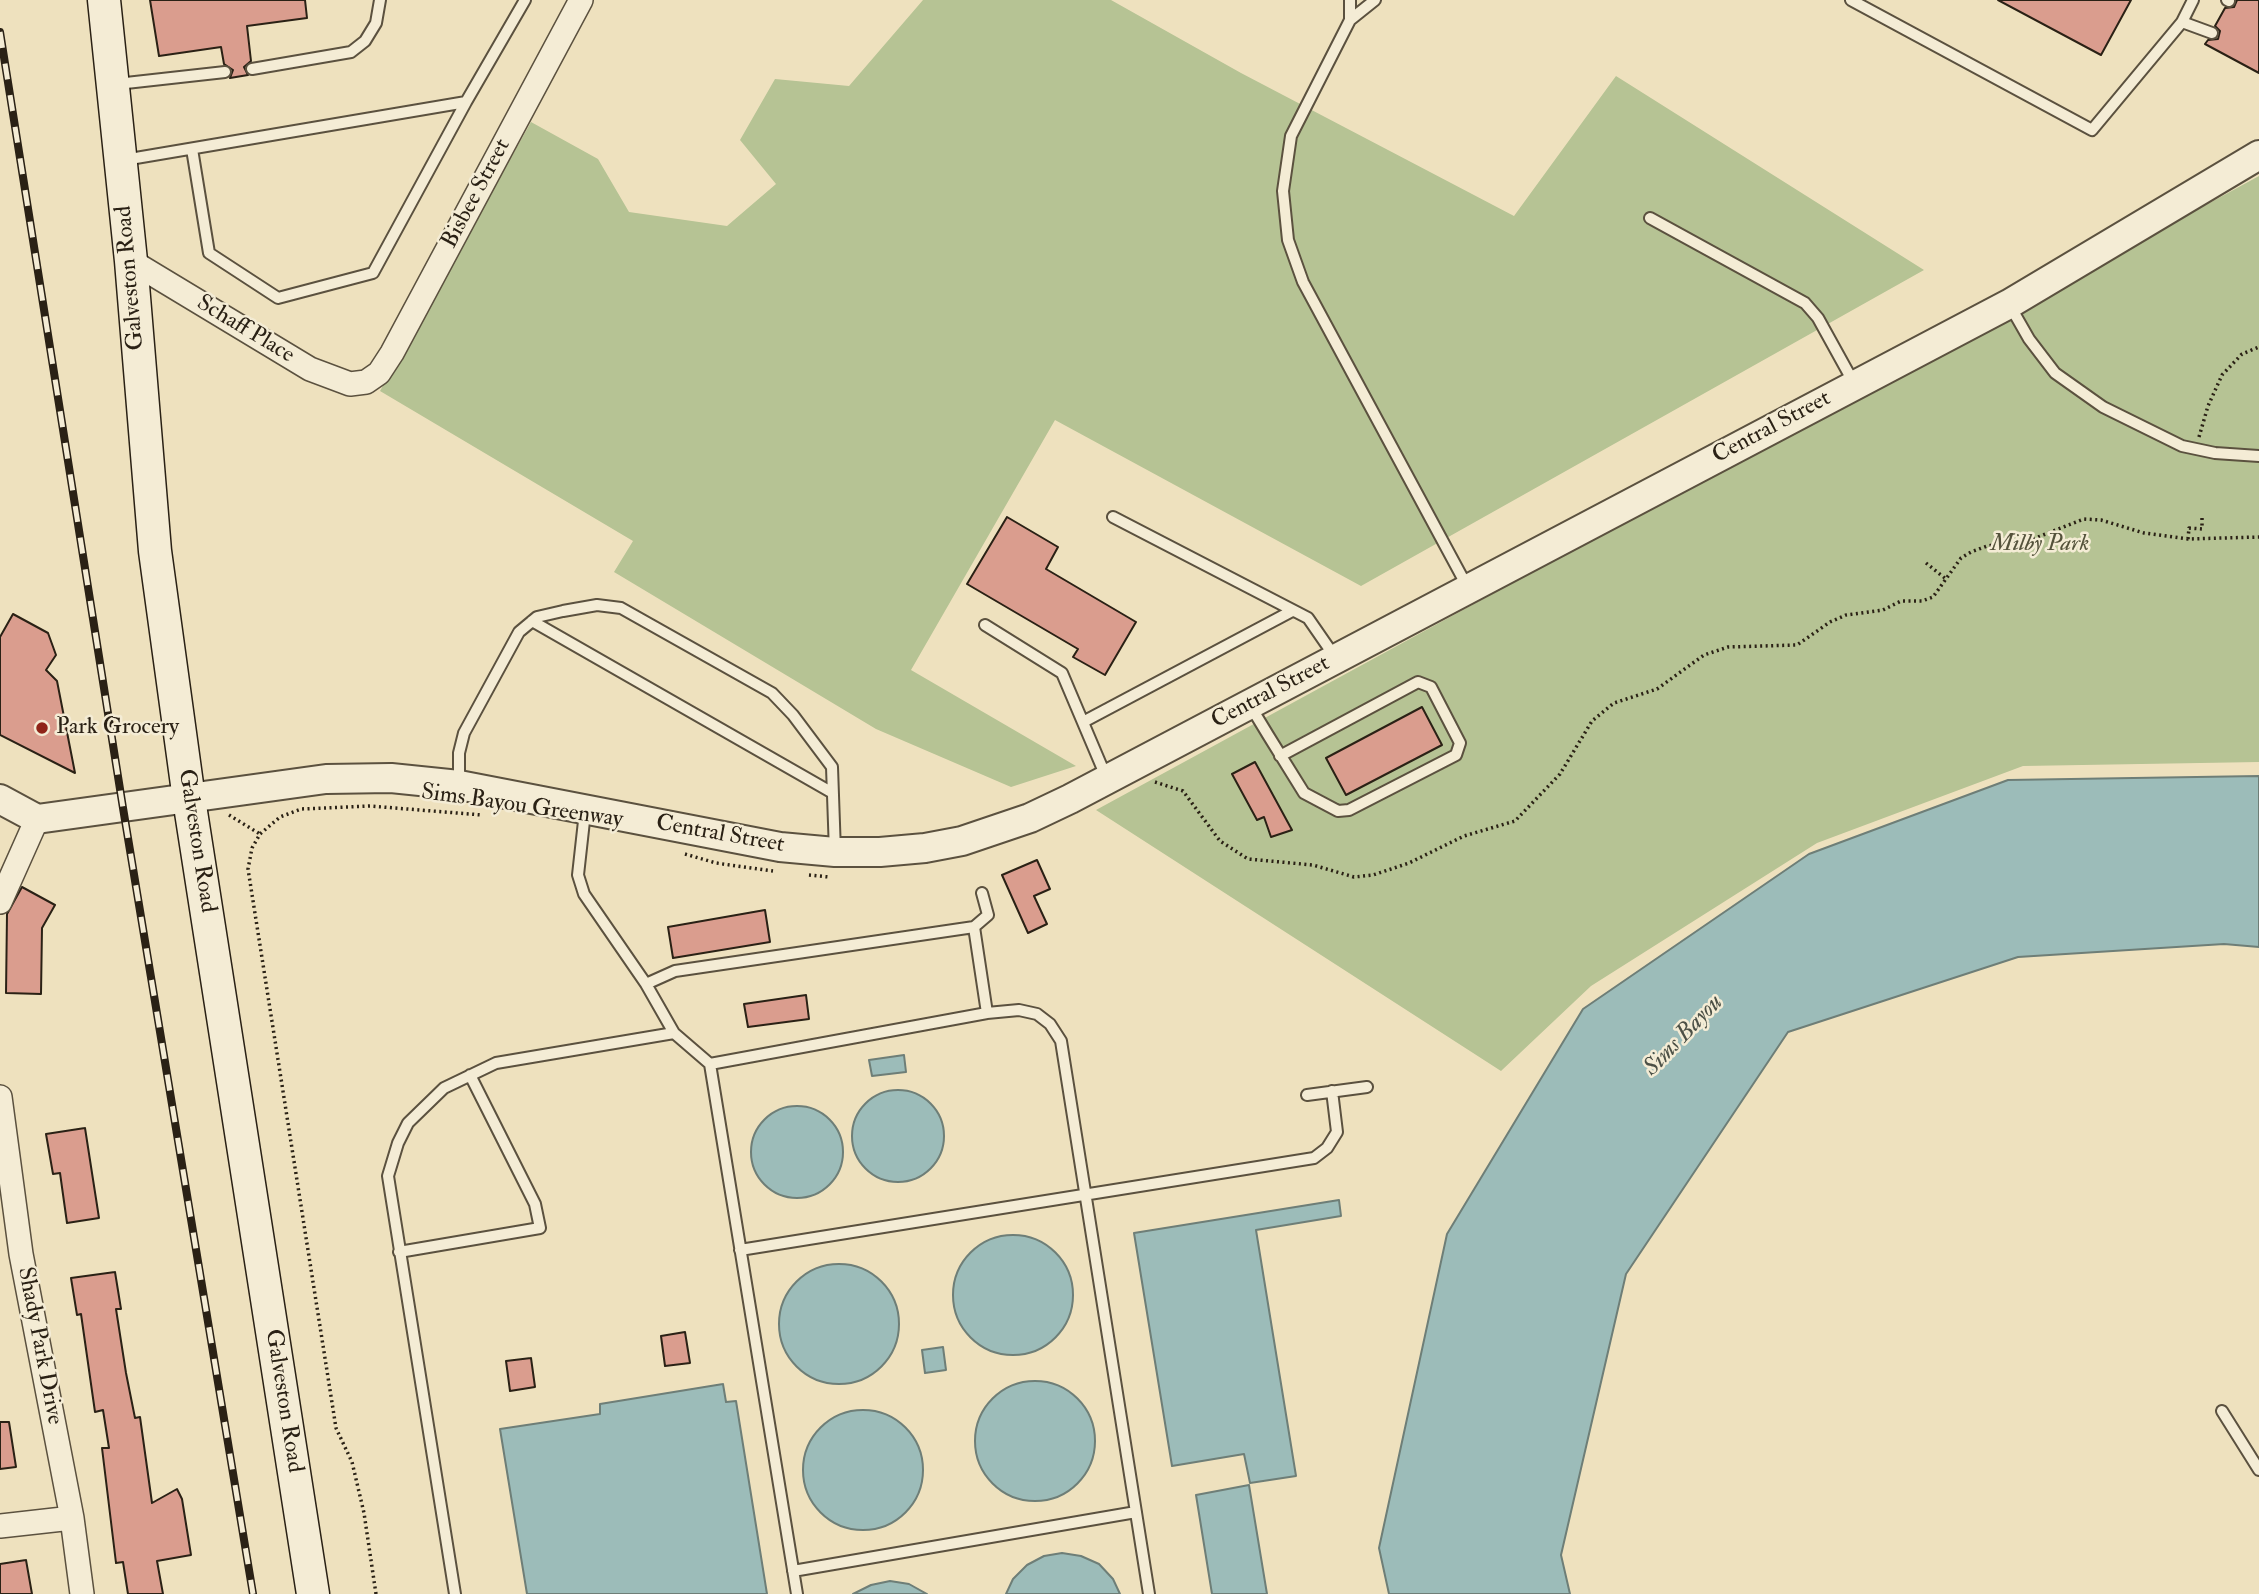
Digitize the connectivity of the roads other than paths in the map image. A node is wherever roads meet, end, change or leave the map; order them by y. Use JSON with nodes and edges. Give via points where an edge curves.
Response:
{"nodes":[{"id":1,"x":104,"y":0,"type":"edge"},
{"id":2,"x":380,"y":0,"type":"edge"},
{"id":3,"x":525,"y":0,"type":"edge"},
{"id":4,"x":581,"y":0,"type":"edge"},
{"id":5,"x":1350,"y":0,"type":"edge"},
{"id":6,"x":1375,"y":0,"type":"edge"},
{"id":7,"x":1851,"y":0,"type":"edge"},
{"id":8,"x":2193,"y":0,"type":"edge"},
{"id":9,"x":1350,"y":20,"type":"junction"},
{"id":10,"x":2182,"y":22,"type":"junction"},
{"id":11,"x":2212,"y":33,"type":"dead end"},
{"id":12,"x":253,"y":69,"type":"dead end"},
{"id":13,"x":225,"y":72,"type":"dead end"},
{"id":14,"x":114,"y":84,"type":"junction"},
{"id":15,"x":466,"y":102,"type":"junction"},
{"id":16,"x":192,"y":149,"type":"junction"},
{"id":17,"x":2259,"y":155,"type":"edge"},
{"id":18,"x":121,"y":160,"type":"junction"},
{"id":19,"x":1650,"y":218,"type":"dead end"},
{"id":20,"x":131,"y":261,"type":"junction"},
{"id":21,"x":2009,"y":304,"type":"junction"},
{"id":22,"x":366,"y":382,"type":"joint"},
{"id":23,"x":1854,"y":385,"type":"junction"},
{"id":24,"x":2259,"y":456,"type":"edge"},
{"id":25,"x":1113,"y":517,"type":"dead end"},
{"id":26,"x":1468,"y":588,"type":"junction"},
{"id":27,"x":1292,"y":611,"type":"junction"},
{"id":28,"x":532,"y":621,"type":"junction"},
{"id":29,"x":985,"y":625,"type":"dead end"},
{"id":30,"x":1336,"y":659,"type":"junction"},
{"id":31,"x":1250,"y":704,"type":"junction"},
{"id":32,"x":1083,"y":722,"type":"junction"},
{"id":33,"x":1280,"y":756,"type":"junction"},
{"id":34,"x":1107,"y":779,"type":"junction"},
{"id":35,"x":459,"y":785,"type":"junction"},
{"id":36,"x":831,"y":792,"type":"junction"},
{"id":37,"x":0,"y":799,"type":"edge"},
{"id":38,"x":189,"y":799,"type":"junction"},
{"id":39,"x":585,"y":809,"type":"junction"},
{"id":40,"x":37,"y":819,"type":"junction"},
{"id":41,"x":836,"y":865,"type":"junction"},
{"id":42,"x":982,"y":893,"type":"dead end"},
{"id":43,"x":0,"y":902,"type":"edge"},
{"id":44,"x":974,"y":927,"type":"junction"},
{"id":45,"x":646,"y":984,"type":"junction"},
{"id":46,"x":987,"y":1013,"type":"junction"},
{"id":47,"x":674,"y":1033,"type":"junction"},
{"id":48,"x":709,"y":1064,"type":"junction"},
{"id":49,"x":470,"y":1075,"type":"junction"},
{"id":50,"x":1367,"y":1087,"type":"dead end"},
{"id":51,"x":1332,"y":1091,"type":"junction"},
{"id":52,"x":1307,"y":1095,"type":"dead end"},
{"id":53,"x":0,"y":1097,"type":"edge"},
{"id":54,"x":1086,"y":1196,"type":"junction"},
{"id":55,"x":740,"y":1250,"type":"junction"},
{"id":56,"x":400,"y":1252,"type":"junction"},
{"id":57,"x":11,"y":1256,"type":"edge"},
{"id":58,"x":2222,"y":1411,"type":"dead end"},
{"id":59,"x":2259,"y":1470,"type":"edge"},
{"id":60,"x":1136,"y":1512,"type":"junction"},
{"id":61,"x":72,"y":1518,"type":"junction"},
{"id":62,"x":0,"y":1526,"type":"edge"},
{"id":63,"x":793,"y":1571,"type":"junction"},
{"id":64,"x":82,"y":1594,"type":"edge"},
{"id":65,"x":313,"y":1594,"type":"edge"},
{"id":66,"x":455,"y":1594,"type":"edge"},
{"id":67,"x":797,"y":1594,"type":"edge"},
{"id":68,"x":1149,"y":1594,"type":"edge"}],
"edges":[{"from":1,"to":14,"type":"main road","name":"Galveston Road"},
{"from":2,"to":12,"type":"lane","via":[[376,23],[351,52]]},
{"from":3,"to":15,"type":"lane"},
{"from":4,"to":22,"type":"street","name":"Bisbee Street","via":[[392,354]]},
{"from":5,"to":9,"type":"lane"},
{"from":6,"to":9,"type":"lane"},
{"from":7,"to":10,"type":"lane","via":[[2092,130]]},
{"from":8,"to":10,"type":"lane"},
{"from":9,"to":26,"type":"lane","via":[[1291,136],[1283,191],[1288,240],[1303,282]]},
{"from":10,"to":11,"type":"lane"},
{"from":13,"to":14,"type":"lane"},
{"from":14,"to":18,"type":"main road","name":"Galveston Road"},
{"from":15,"to":16,"type":"lane"},
{"from":15,"to":16,"type":"lane","via":[[373,273],[278,298],[209,253]]},
{"from":16,"to":18,"type":"lane"},
{"from":17,"to":21,"type":"street","name":"Central Street"},
{"from":18,"to":20,"type":"main road","name":"Galveston Road"},
{"from":19,"to":23,"type":"lane","via":[[1805,303]]},
{"from":20,"to":22,"type":"street","name":"Schaff Place","via":[[310,369],[350,384]]},
{"from":20,"to":38,"type":"main road","name":"Galveston Road","via":[[155,551]]},
{"from":21,"to":23,"type":"street","name":"Central Street"},
{"from":21,"to":24,"type":"lane","via":[[2055,373],[2077,390],[2182,446]]},
{"from":23,"to":26,"type":"street","name":"Central Street"},
{"from":25,"to":27,"type":"lane"},
{"from":26,"to":30,"type":"street","name":"Central Street"},
{"from":27,"to":30,"type":"lane","via":[[1308,618]]},
{"from":27,"to":32,"type":"lane"},
{"from":28,"to":35,"type":"lane","via":[[519,632],[464,733]]},
{"from":28,"to":36,"type":"lane"},
{"from":28,"to":36,"type":"lane","via":[[597,605],[621,608],[772,693],[832,767]]},
{"from":29,"to":32,"type":"lane","via":[[1058,668]]},
{"from":30,"to":31,"type":"street","name":"Central Street"},
{"from":31,"to":33,"type":"lane"},
{"from":31,"to":34,"type":"street","name":"Central Street"},
{"from":32,"to":34,"type":"lane"},
{"from":33,"to":33,"type":"lane","via":[[1304,793],[1338,811],[1349,810],[1456,755],[1460,743],[1432,687],[1419,682]]},
{"from":34,"to":41,"type":"street","name":"Central Street","via":[[1030,818],[962,841]]},
{"from":35,"to":38,"type":"street","name":"Central Street","via":[[391,778],[326,779]]},
{"from":35,"to":39,"type":"street","name":"Central Street"},
{"from":36,"to":41,"type":"lane"},
{"from":37,"to":40,"type":"street"},
{"from":38,"to":40,"type":"street","name":"Central Street"},
{"from":38,"to":65,"type":"main road","name":"Galveston Road"},
{"from":39,"to":41,"type":"street","name":"Central Street","via":[[780,847]]},
{"from":39,"to":45,"type":"lane","via":[[578,855],[583,894]]},
{"from":40,"to":43,"type":"street"},
{"from":42,"to":44,"type":"lane","via":[[988,915]]},
{"from":44,"to":45,"type":"lane","via":[[675,971]]},
{"from":44,"to":46,"type":"lane"},
{"from":45,"to":47,"type":"lane"},
{"from":46,"to":48,"type":"lane"},
{"from":46,"to":54,"type":"lane","via":[[1019,1010],[1037,1014],[1061,1041]]},
{"from":47,"to":48,"type":"lane"},
{"from":47,"to":49,"type":"lane","via":[[496,1063]]},
{"from":48,"to":55,"type":"lane"},
{"from":49,"to":56,"type":"lane","via":[[444,1088],[422,1108],[398,1143],[388,1176]]},
{"from":49,"to":56,"type":"lane","via":[[535,1204],[540,1228]]},
{"from":50,"to":51,"type":"lane"},
{"from":51,"to":52,"type":"lane"},
{"from":51,"to":54,"type":"lane","via":[[1338,1132],[1314,1158]]},
{"from":53,"to":57,"type":"street","name":"Shady Park Drive"},
{"from":54,"to":55,"type":"lane"},
{"from":54,"to":60,"type":"lane"},
{"from":55,"to":63,"type":"lane"},
{"from":56,"to":66,"type":"lane"},
{"from":57,"to":61,"type":"street","name":"Shady Park Drive"},
{"from":58,"to":59,"type":"lane"},
{"from":60,"to":63,"type":"lane"},
{"from":60,"to":68,"type":"lane"},
{"from":61,"to":62,"type":"street"},
{"from":61,"to":64,"type":"street","name":"Shady Park Drive"},
{"from":63,"to":67,"type":"lane"}]}
